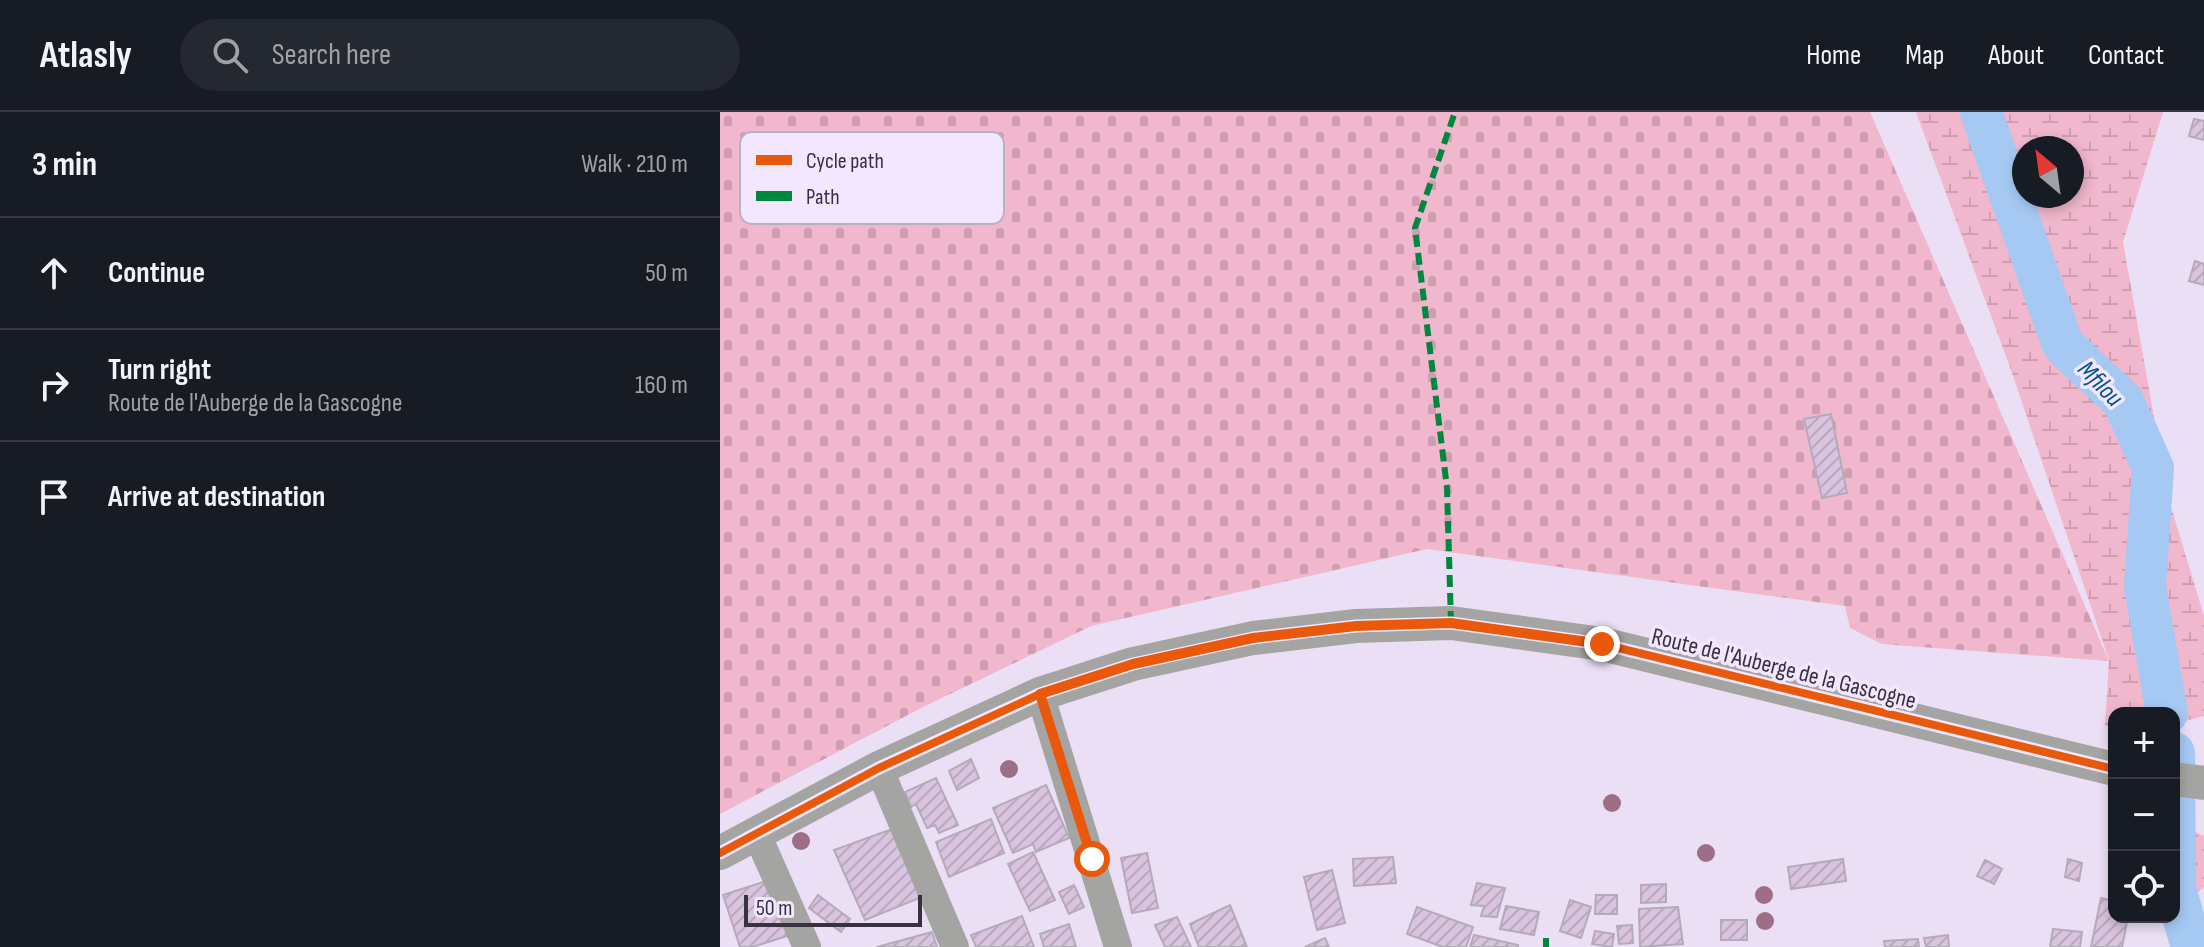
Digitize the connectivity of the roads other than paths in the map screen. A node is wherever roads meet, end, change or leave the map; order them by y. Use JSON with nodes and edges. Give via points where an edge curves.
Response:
{"nodes":[{"id":1,"x":1040,"y":694,"type":"junction"},
{"id":2,"x":879,"y":768,"type":"junction"},
{"id":3,"x":2108,"y":768,"type":"edge"},
{"id":4,"x":2180,"y":780,"type":"edge"},
{"id":5,"x":2204,"y":783,"type":"edge"},
{"id":6,"x":756,"y":832,"type":"junction"},
{"id":7,"x":720,"y":853,"type":"edge"},
{"id":8,"x":807,"y":947,"type":"edge"},
{"id":9,"x":955,"y":947,"type":"edge"},
{"id":10,"x":1118,"y":947,"type":"edge"}],
"edges":[{"from":1,"to":2,"type":"street","name":"Route de l'Auberge de la Gascogne"},
{"from":1,"to":3,"type":"street","name":"Route de l'Auberge de la Gascogne","via":[[1133,664],[1253,638],[1356,626],[1451,623],[1602,644]]},
{"from":1,"to":10,"type":"street"},
{"from":2,"to":6,"type":"street","name":"Route de l'Auberge de la Gascogne"},
{"from":2,"to":9,"type":"street"},
{"from":4,"to":5,"type":"street"},
{"from":6,"to":7,"type":"street","name":"Route de l'Auberge de la Gascogne"},
{"from":6,"to":8,"type":"street"}]}
